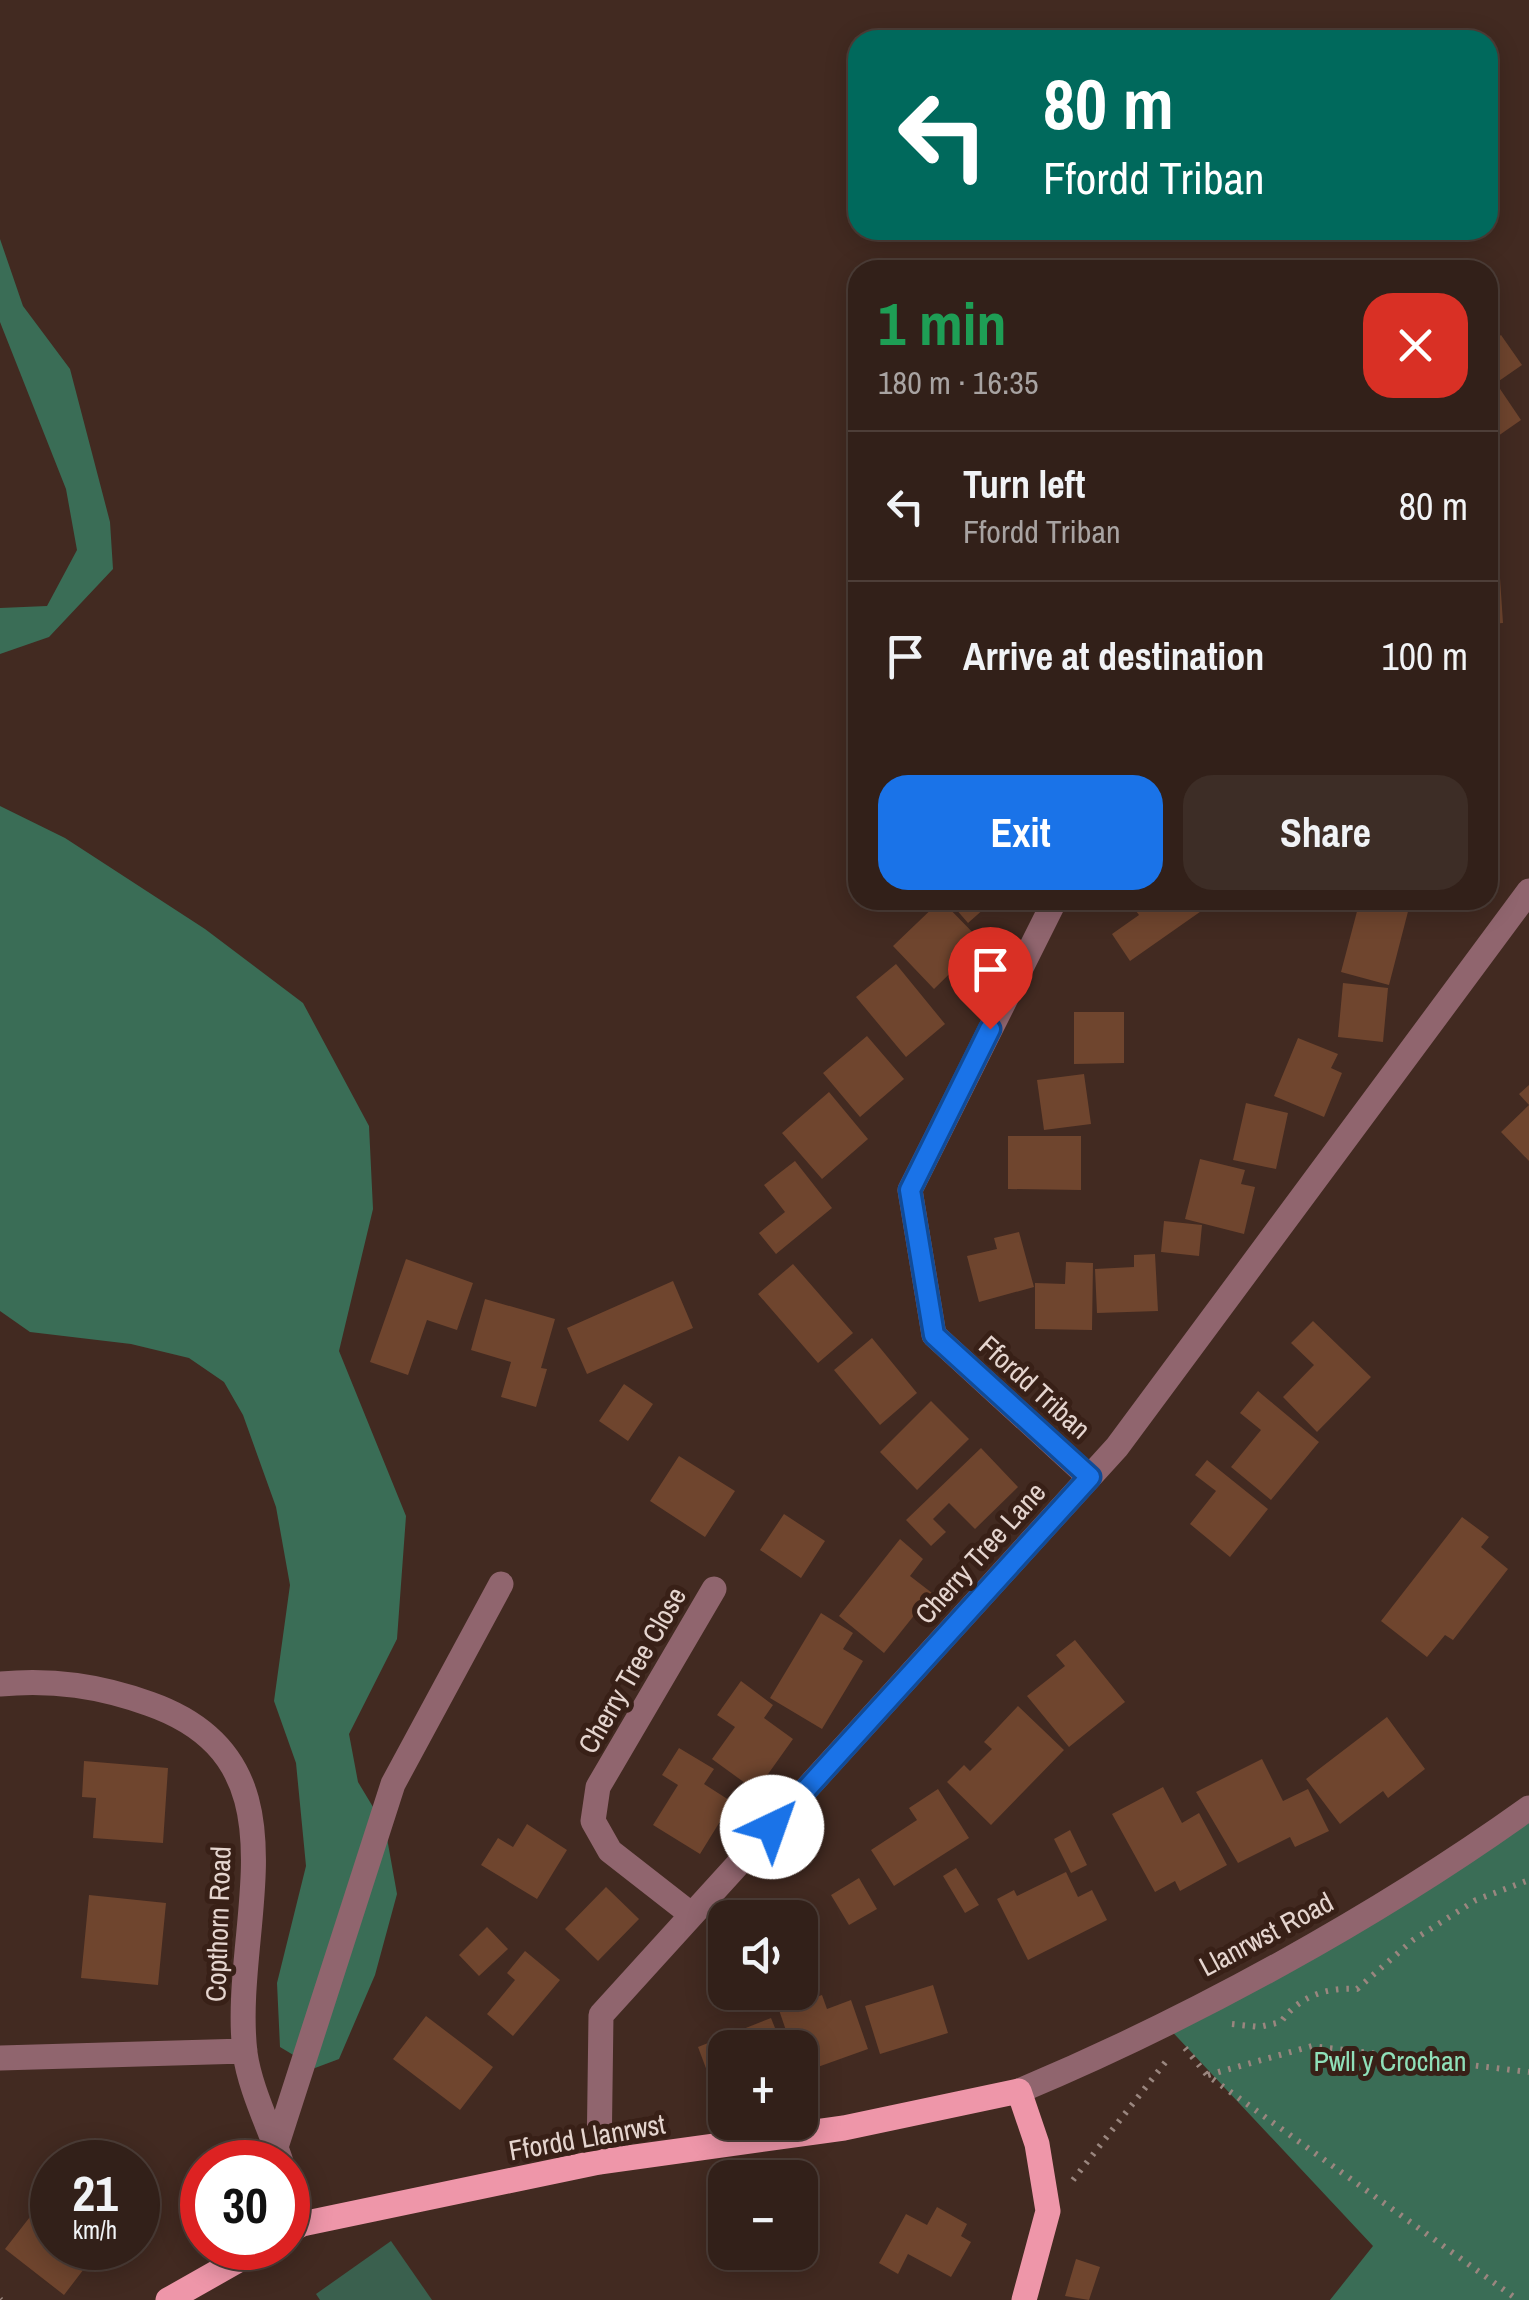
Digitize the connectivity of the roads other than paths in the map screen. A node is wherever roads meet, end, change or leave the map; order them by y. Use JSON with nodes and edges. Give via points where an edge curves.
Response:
{"nodes":[{"id":1,"x":1529,"y":891,"type":"edge"},
{"id":2,"x":1051,"y":910,"type":"edge"},
{"id":3,"x":1090,"y":1477,"type":"junction"},
{"id":4,"x":501,"y":1584,"type":"dead end"},
{"id":5,"x":714,"y":1589,"type":"dead end"},
{"id":6,"x":0,"y":1684,"type":"edge"},
{"id":7,"x":1529,"y":1808,"type":"edge"},
{"id":8,"x":692,"y":1915,"type":"junction"},
{"id":9,"x":245,"y":2051,"type":"junction"},
{"id":10,"x":0,"y":2058,"type":"edge"},
{"id":11,"x":1018,"y":2090,"type":"junction"},
{"id":12,"x":274,"y":2140,"type":"edge"},
{"id":13,"x":284,"y":2140,"type":"edge"},
{"id":14,"x":599,"y":2162,"type":"junction"},
{"id":15,"x":310,"y":2225,"type":"edge"},
{"id":16,"x":221,"y":2270,"type":"edge"},
{"id":17,"x":168,"y":2300,"type":"edge"},
{"id":18,"x":1024,"y":2300,"type":"edge"}],
"edges":[{"from":1,"to":3,"type":"street","name":"Cherry Tree Lane"},
{"from":2,"to":3,"type":"street","name":"Ffordd Triban","via":[[910,1190],[934,1335]]},
{"from":3,"to":8,"type":"street","name":"Cherry Tree Lane"},
{"from":4,"to":13,"type":"street","via":[[393,1784]]},
{"from":5,"to":8,"type":"street","name":"Cherry Tree Close","via":[[598,1787],[593,1822],[610,1851]]},
{"from":6,"to":9,"type":"street","name":"Copthorn Road","via":[[48,1680],[118,1692],[184,1716],[220,1744],[245,1786],[254,1852]]},
{"from":7,"to":11,"type":"street","name":"Llanrwst Road","via":[[1172,2033]]},
{"from":8,"to":14,"type":"street","name":"Cherry Tree Lane","via":[[601,2015]]},
{"from":9,"to":10,"type":"street"},
{"from":9,"to":12,"type":"street","name":"Copthorn Road"},
{"from":11,"to":14,"type":"main road","name":"Ffordd Llanrwst","via":[[844,2128]]},
{"from":11,"to":18,"type":"main road","via":[[1048,2211]]},
{"from":14,"to":15,"type":"main road","name":"Ffordd Llanrwst"},
{"from":16,"to":17,"type":"main road"}]}
